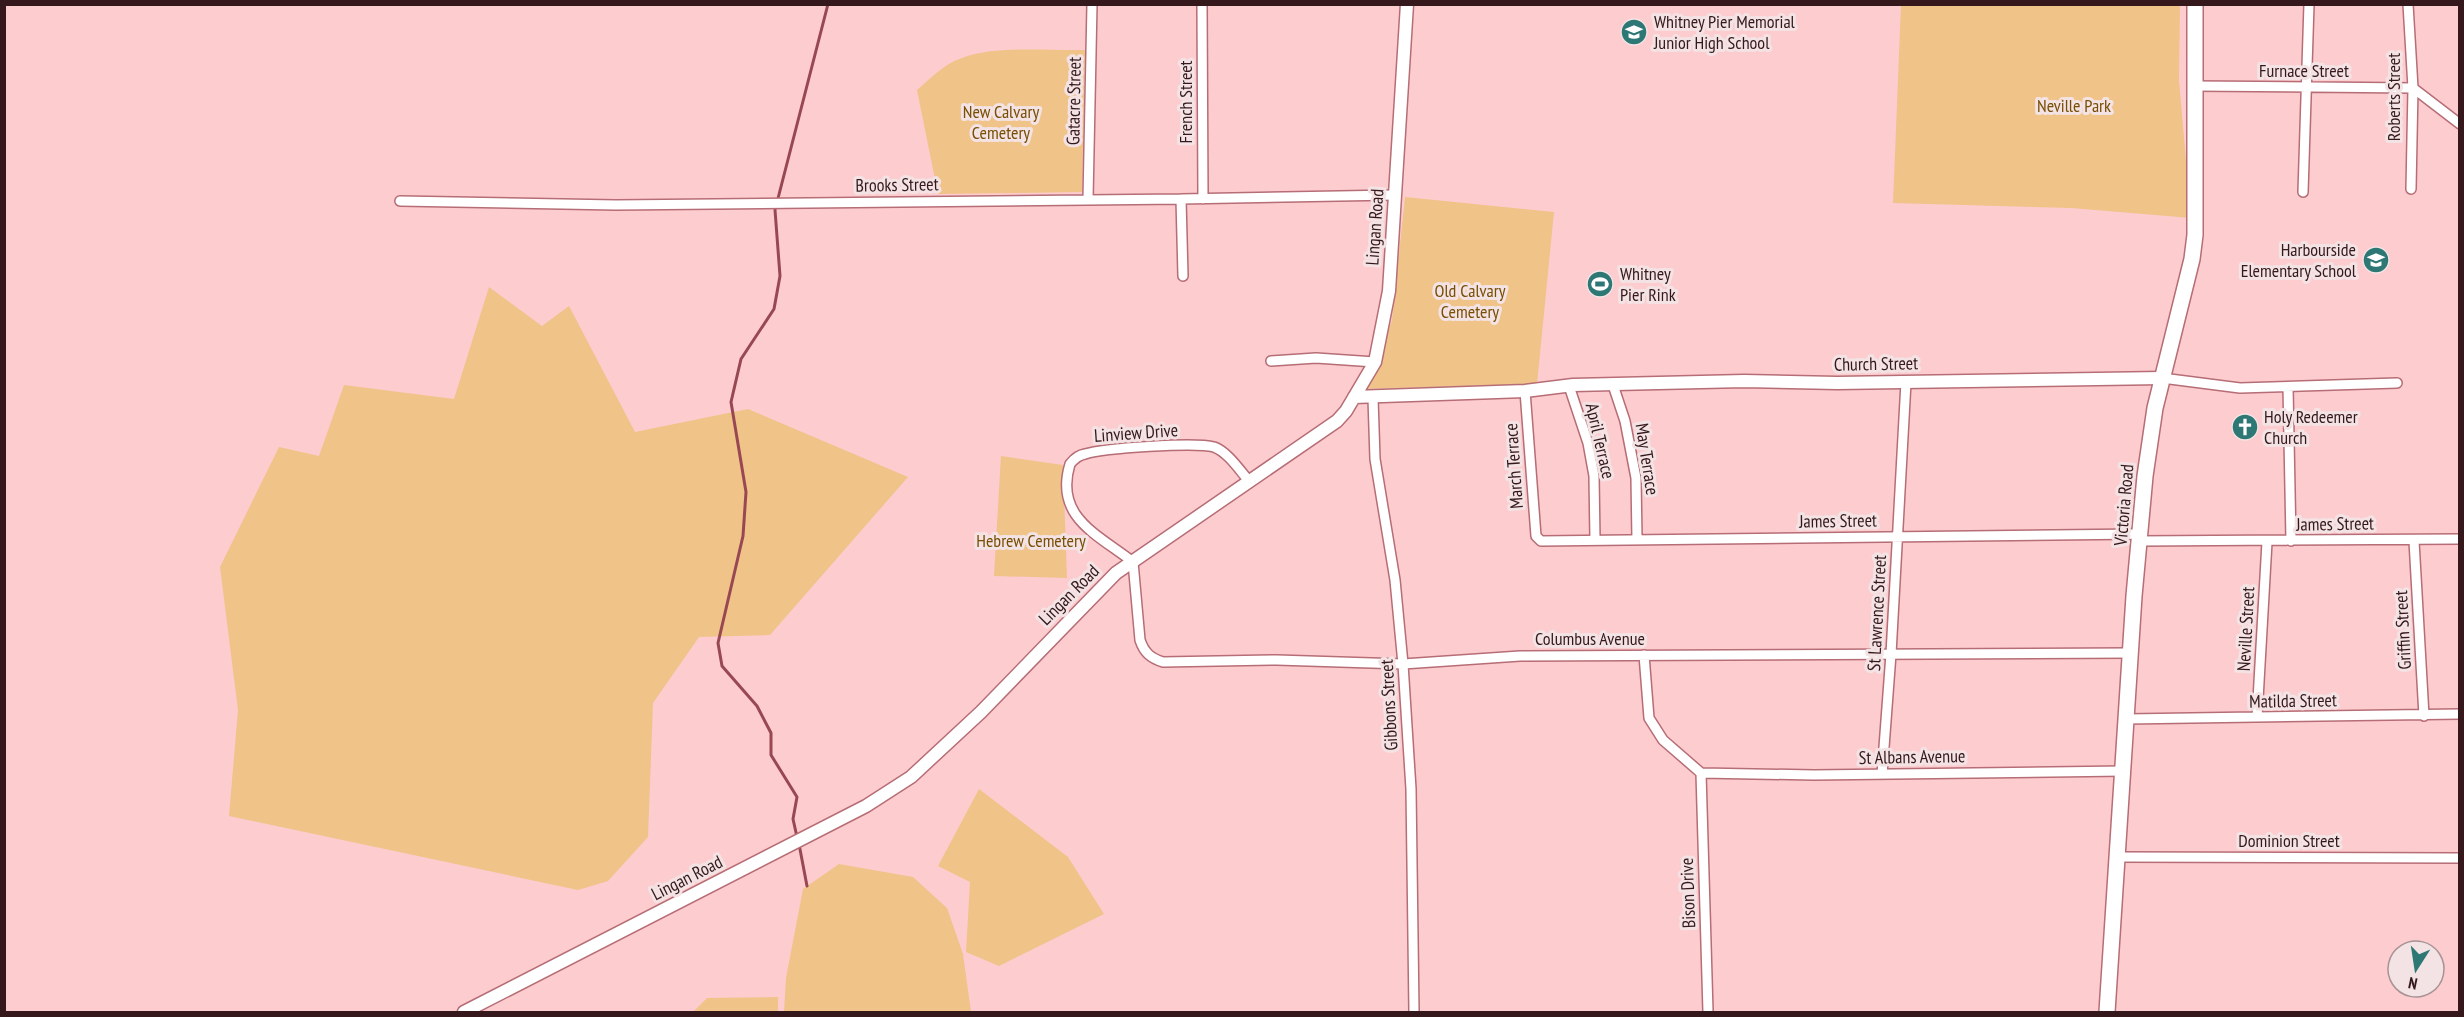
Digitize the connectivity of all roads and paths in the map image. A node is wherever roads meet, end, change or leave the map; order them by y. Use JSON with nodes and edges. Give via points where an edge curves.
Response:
{"nodes":[{"id":1,"x":1092,"y":4,"type":"edge"},
{"id":2,"x":1202,"y":4,"type":"edge"},
{"id":3,"x":1407,"y":4,"type":"edge"},
{"id":4,"x":2195,"y":4,"type":"edge"},
{"id":5,"x":2309,"y":4,"type":"edge"},
{"id":6,"x":2408,"y":4,"type":"edge"},
{"id":7,"x":2194,"y":86,"type":"junction"},
{"id":8,"x":2305,"y":87,"type":"junction"},
{"id":9,"x":2413,"y":88,"type":"junction"},
{"id":10,"x":2460,"y":124,"type":"edge"},
{"id":11,"x":2411,"y":189,"type":"dead end"},
{"id":12,"x":2303,"y":192,"type":"dead end"},
{"id":13,"x":1394,"y":195,"type":"junction"},
{"id":14,"x":1088,"y":199,"type":"junction"},
{"id":15,"x":1203,"y":199,"type":"junction"},
{"id":16,"x":1181,"y":200,"type":"junction"},
{"id":17,"x":400,"y":201,"type":"dead end"},
{"id":18,"x":1183,"y":276,"type":"dead end"},
{"id":19,"x":1271,"y":361,"type":"dead end"},
{"id":20,"x":1375,"y":363,"type":"junction"},
{"id":21,"x":2162,"y":378,"type":"junction"},
{"id":22,"x":1906,"y":382,"type":"junction"},
{"id":23,"x":2397,"y":383,"type":"dead end"},
{"id":24,"x":1613,"y":385,"type":"junction"},
{"id":25,"x":1569,"y":386,"type":"junction"},
{"id":26,"x":2288,"y":387,"type":"junction"},
{"id":27,"x":1525,"y":391,"type":"junction"},
{"id":28,"x":1354,"y":397,"type":"junction"},
{"id":29,"x":1373,"y":398,"type":"junction"},
{"id":30,"x":1250,"y":482,"type":"junction"},
{"id":31,"x":1897,"y":536,"type":"junction"},
{"id":32,"x":1538,"y":538,"type":"joint"},
{"id":33,"x":2140,"y":538,"type":"junction"},
{"id":34,"x":1637,"y":539,"type":"junction"},
{"id":35,"x":2460,"y":539,"type":"edge"},
{"id":36,"x":1595,"y":540,"type":"junction"},
{"id":37,"x":2291,"y":541,"type":"junction"},
{"id":38,"x":2414,"y":541,"type":"junction"},
{"id":39,"x":2267,"y":542,"type":"junction"},
{"id":40,"x":1133,"y":562,"type":"junction"},
{"id":41,"x":2131,"y":653,"type":"junction"},
{"id":42,"x":1891,"y":654,"type":"junction"},
{"id":43,"x":1644,"y":655,"type":"junction"},
{"id":44,"x":1403,"y":664,"type":"junction"},
{"id":45,"x":2460,"y":714,"type":"edge"},
{"id":46,"x":2424,"y":716,"type":"junction"},
{"id":47,"x":2257,"y":717,"type":"junction"},
{"id":48,"x":2127,"y":719,"type":"junction"},
{"id":49,"x":2124,"y":771,"type":"junction"},
{"id":50,"x":1701,"y":772,"type":"junction"},
{"id":51,"x":1882,"y":774,"type":"junction"},
{"id":52,"x":2118,"y":857,"type":"junction"},
{"id":53,"x":2460,"y":858,"type":"edge"},
{"id":54,"x":464,"y":1012,"type":"edge"},
{"id":55,"x":1414,"y":1012,"type":"edge"},
{"id":56,"x":1708,"y":1012,"type":"edge"},
{"id":57,"x":2107,"y":1012,"type":"edge"}],
"edges":[{"from":1,"to":14,"type":"street","name":"Gatacre Street"},
{"from":2,"to":15,"type":"street","name":"French Street"},
{"from":3,"to":13,"type":"street","name":"Lingan Road"},
{"from":4,"to":7,"type":"main road","name":"Victoria Road"},
{"from":5,"to":8,"type":"street"},
{"from":6,"to":9,"type":"street","name":"Roberts Street"},
{"from":7,"to":8,"type":"street","name":"Furnace Street"},
{"from":7,"to":21,"type":"main road","name":"Victoria Road","via":[[2195,235]]},
{"from":8,"to":9,"type":"street","name":"Furnace Street"},
{"from":8,"to":12,"type":"street"},
{"from":9,"to":10,"type":"street"},
{"from":9,"to":11,"type":"street","name":"Roberts Street"},
{"from":13,"to":15,"type":"street","name":"Brooks Street"},
{"from":13,"to":20,"type":"street","name":"Lingan Road","via":[[1389,291]]},
{"from":14,"to":16,"type":"street","name":"Brooks Street"},
{"from":14,"to":17,"type":"street","name":"Brooks Street","via":[[616,205]]},
{"from":15,"to":16,"type":"street","name":"Brooks Street"},
{"from":16,"to":18,"type":"street"},
{"from":19,"to":20,"type":"street","via":[[1316,358]]},
{"from":20,"to":28,"type":"street","name":"Lingan Road"},
{"from":21,"to":22,"type":"street","name":"Church Street"},
{"from":21,"to":26,"type":"street","name":"Church Street","via":[[2228,387]]},
{"from":21,"to":33,"type":"main road","name":"Victoria Road"},
{"from":22,"to":24,"type":"street","name":"Church Street"},
{"from":22,"to":31,"type":"street","name":"St Lawrence Street"},
{"from":23,"to":26,"type":"street","name":"Church Street"},
{"from":24,"to":25,"type":"street","name":"Church Street"},
{"from":24,"to":34,"type":"street","name":"May Terrace","via":[[1636,478]]},
{"from":25,"to":27,"type":"street","name":"Church Street"},
{"from":25,"to":36,"type":"street","name":"April Terrace","via":[[1594,476]]},
{"from":26,"to":37,"type":"street"},
{"from":27,"to":29,"type":"street","name":"Church Street"},
{"from":27,"to":32,"type":"street","name":"March Terrace"},
{"from":28,"to":29,"type":"street","name":"Church Street"},
{"from":28,"to":30,"type":"street","name":"Lingan Road","via":[[1337,420]]},
{"from":29,"to":44,"type":"street","name":"Gibbons Street","via":[[1375,459],[1395,580]]},
{"from":30,"to":40,"type":"street","name":"Lingan Road"},
{"from":30,"to":40,"type":"street","name":"Linview Drive","via":[[1223,453],[1211,447],[1164,446],[1078,456],[1070,464],[1067,481],[1071,510]]},
{"from":31,"to":33,"type":"street","name":"James Street"},
{"from":31,"to":34,"type":"street","name":"James Street"},
{"from":31,"to":42,"type":"street","name":"St Lawrence Street"},
{"from":32,"to":36,"type":"street","name":"James Street"},
{"from":33,"to":39,"type":"street","name":"James Street"},
{"from":33,"to":41,"type":"main road","name":"Victoria Road"},
{"from":34,"to":36,"type":"street","name":"James Street"},
{"from":35,"to":38,"type":"street","name":"James Street"},
{"from":37,"to":38,"type":"street","name":"James Street"},
{"from":37,"to":39,"type":"street","name":"James Street"},
{"from":38,"to":46,"type":"street","name":"Griffin Street"},
{"from":39,"to":47,"type":"street","name":"Neville Street"},
{"from":40,"to":44,"type":"street","name":"Columbus Avenue","via":[[1140,640],[1155,660]]},
{"from":40,"to":54,"type":"street","name":"Lingan Road","via":[[1116,573],[991,702],[892,791]]},
{"from":41,"to":42,"type":"street","name":"Columbus Avenue"},
{"from":41,"to":48,"type":"main road","name":"Victoria Road"},
{"from":42,"to":43,"type":"street","name":"Columbus Avenue"},
{"from":42,"to":51,"type":"street","name":"St Lawrence Street"},
{"from":43,"to":44,"type":"street","name":"Columbus Avenue","via":[[1520,656]]},
{"from":43,"to":50,"type":"street","via":[[1649,718],[1663,740]]},
{"from":44,"to":55,"type":"street","name":"Gibbons Street","via":[[1411,789]]},
{"from":45,"to":46,"type":"street","name":"Matilda Street"},
{"from":46,"to":47,"type":"street","name":"Matilda Street"},
{"from":47,"to":48,"type":"street","name":"Matilda Street"},
{"from":48,"to":49,"type":"main road","name":"Victoria Road"},
{"from":49,"to":51,"type":"street","name":"St Albans Avenue"},
{"from":49,"to":52,"type":"main road","name":"Victoria Road"},
{"from":50,"to":51,"type":"street","name":"St Albans Avenue"},
{"from":50,"to":56,"type":"street","name":"Bison Drive"},
{"from":52,"to":53,"type":"street","name":"Dominion Street"},
{"from":52,"to":57,"type":"main road","name":"Victoria Road"}]}
